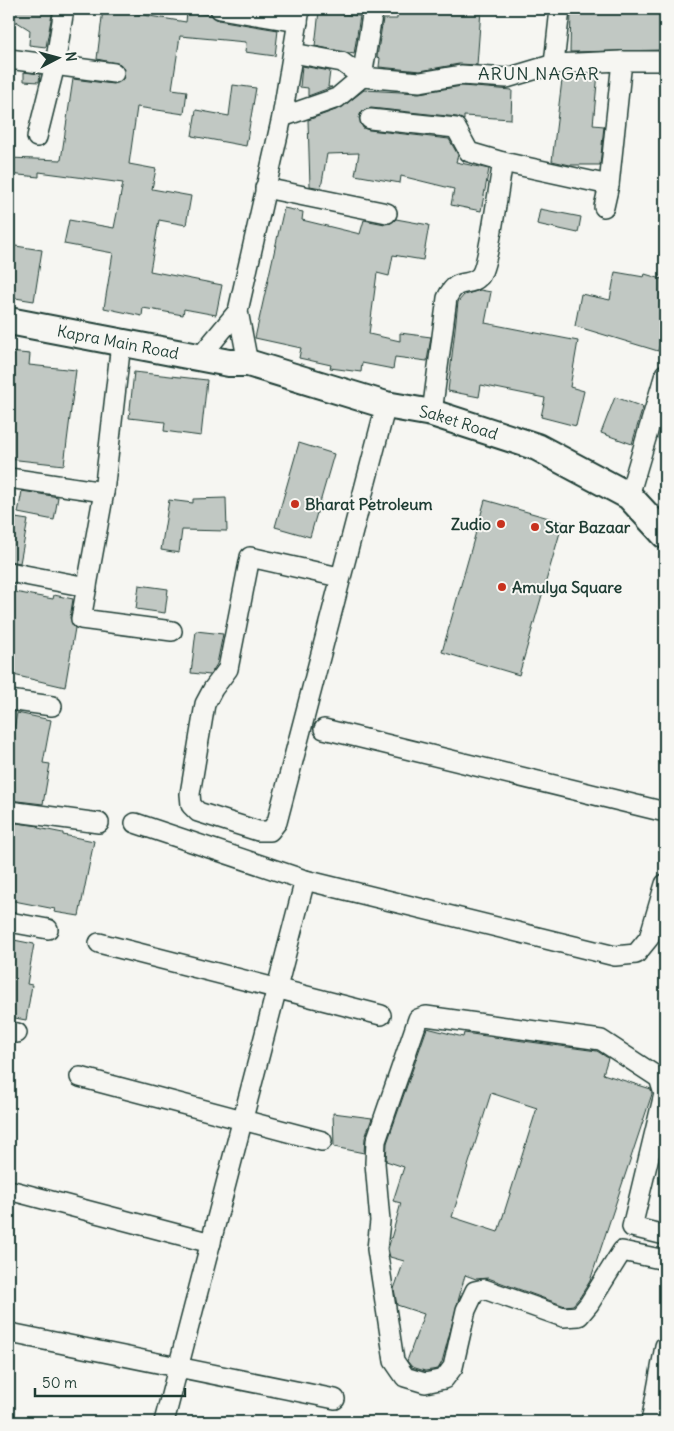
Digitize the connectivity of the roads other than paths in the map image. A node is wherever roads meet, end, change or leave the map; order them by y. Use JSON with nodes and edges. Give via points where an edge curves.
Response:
{"nodes":[{"id":1,"x":64,"y":9,"type":"edge"},
{"id":2,"x":220,"y":9,"type":"edge"},
{"id":3,"x":372,"y":9,"type":"edge"},
{"id":4,"x":560,"y":9,"type":"edge"},
{"id":5,"x":299,"y":15,"type":"edge"},
{"id":6,"x":293,"y":53,"type":"junction"},
{"id":7,"x":9,"y":59,"type":"edge"},
{"id":8,"x":622,"y":61,"type":"junction"},
{"id":9,"x":665,"y":62,"type":"edge"},
{"id":10,"x":554,"y":64,"type":"junction"},
{"id":11,"x":55,"y":65,"type":"junction"},
{"id":12,"x":114,"y":72,"type":"dead end"},
{"id":13,"x":362,"y":77,"type":"junction"},
{"id":14,"x":282,"y":117,"type":"junction"},
{"id":15,"x":370,"y":119,"type":"dead end"},
{"id":16,"x":38,"y":137,"type":"dead end"},
{"id":17,"x":503,"y":162,"type":"junction"},
{"id":18,"x":609,"y":185,"type":"junction"},
{"id":19,"x":265,"y":188,"type":"junction"},
{"id":20,"x":604,"y":207,"type":"dead end"},
{"id":21,"x":387,"y":213,"type":"dead end"},
{"id":22,"x":238,"y":311,"type":"junction"},
{"id":23,"x":9,"y":322,"type":"edge"},
{"id":24,"x":121,"y":343,"type":"junction"},
{"id":25,"x":200,"y":357,"type":"junction"},
{"id":26,"x":238,"y":363,"type":"junction"},
{"id":27,"x":665,"y":374,"type":"edge"},
{"id":28,"x":386,"y":405,"type":"junction"},
{"id":29,"x":432,"y":413,"type":"junction"},
{"id":30,"x":9,"y":478,"type":"edge"},
{"id":31,"x":104,"y":492,"type":"junction"},
{"id":32,"x":629,"y":496,"type":"junction"},
{"id":33,"x":665,"y":535,"type":"edge"},
{"id":34,"x":9,"y":572,"type":"edge"},
{"id":35,"x":339,"y":577,"type":"junction"},
{"id":36,"x":87,"y":587,"type":"junction"},
{"id":37,"x":172,"y":630,"type":"dead end"},
{"id":38,"x":9,"y":700,"type":"edge"},
{"id":39,"x":52,"y":706,"type":"dead end"},
{"id":40,"x":324,"y":730,"type":"dead end"},
{"id":41,"x":9,"y":811,"type":"edge"},
{"id":42,"x":665,"y":812,"type":"edge"},
{"id":43,"x":99,"y":823,"type":"dead end"},
{"id":44,"x":135,"y":823,"type":"dead end"},
{"id":45,"x":305,"y":880,"type":"junction"},
{"id":46,"x":665,"y":884,"type":"edge"},
{"id":47,"x":9,"y":922,"type":"edge"},
{"id":48,"x":48,"y":929,"type":"dead end"},
{"id":49,"x":99,"y":943,"type":"dead end"},
{"id":50,"x":277,"y":990,"type":"junction"},
{"id":51,"x":381,"y":1015,"type":"dead end"},
{"id":52,"x":80,"y":1077,"type":"dead end"},
{"id":53,"x":243,"y":1119,"type":"junction"},
{"id":54,"x":322,"y":1141,"type":"dead end"},
{"id":55,"x":9,"y":1190,"type":"edge"},
{"id":56,"x":632,"y":1228,"type":"junction"},
{"id":57,"x":665,"y":1235,"type":"edge"},
{"id":58,"x":211,"y":1243,"type":"junction"},
{"id":59,"x":622,"y":1251,"type":"junction"},
{"id":60,"x":665,"y":1260,"type":"edge"},
{"id":61,"x":10,"y":1333,"type":"edge"},
{"id":62,"x":665,"y":1346,"type":"edge"},
{"id":63,"x":178,"y":1367,"type":"junction"},
{"id":64,"x":335,"y":1398,"type":"dead end"},
{"id":65,"x":164,"y":1422,"type":"edge"},
{"id":66,"x":651,"y":1422,"type":"edge"}],
"edges":[{"from":1,"to":11,"type":"street"},
{"from":2,"to":5,"type":"street"},
{"from":3,"to":13,"type":"street"},
{"from":4,"to":10,"type":"street"},
{"from":5,"to":6,"type":"street"},
{"from":6,"to":13,"type":"street","via":[[342,62]]},
{"from":6,"to":14,"type":"street"},
{"from":7,"to":11,"type":"street"},
{"from":8,"to":9,"type":"street"},
{"from":8,"to":10,"type":"street"},
{"from":8,"to":18,"type":"street"},
{"from":10,"to":13,"type":"street","via":[[507,78],[461,75],[420,82]]},
{"from":11,"to":12,"type":"street"},
{"from":11,"to":16,"type":"street"},
{"from":13,"to":14,"type":"street","via":[[337,98]]},
{"from":14,"to":19,"type":"street"},
{"from":15,"to":17,"type":"street","via":[[456,128],[468,152]]},
{"from":17,"to":18,"type":"street"},
{"from":17,"to":29,"type":"street","via":[[488,251],[480,275],[452,288],[447,298]]},
{"from":18,"to":20,"type":"street"},
{"from":19,"to":21,"type":"street"},
{"from":19,"to":22,"type":"street"},
{"from":22,"to":25,"type":"street"},
{"from":22,"to":26,"type":"street"},
{"from":23,"to":24,"type":"street","name":"Kapra Main Road"},
{"from":24,"to":25,"type":"street","name":"Kapra Main Road"},
{"from":24,"to":31,"type":"street"},
{"from":25,"to":26,"type":"street","name":"Kapra Main Road"},
{"from":26,"to":28,"type":"street","name":"Saket Road"},
{"from":27,"to":32,"type":"street"},
{"from":28,"to":29,"type":"street","name":"Saket Road"},
{"from":28,"to":35,"type":"street"},
{"from":29,"to":32,"type":"street","name":"Saket Road","via":[[537,447]]},
{"from":30,"to":31,"type":"street"},
{"from":31,"to":36,"type":"street"},
{"from":32,"to":33,"type":"street","name":"Saket Road"},
{"from":34,"to":36,"type":"street"},
{"from":35,"to":35,"type":"street","via":[[250,557],[228,669],[205,704],[190,794],[191,805],[198,812],[258,831],[270,831],[277,822]]},
{"from":36,"to":37,"type":"street","via":[[81,619]]},
{"from":38,"to":39,"type":"street"},
{"from":40,"to":42,"type":"street"},
{"from":41,"to":43,"type":"street"},
{"from":44,"to":45,"type":"street"},
{"from":45,"to":46,"type":"street","via":[[615,956],[636,954],[649,938]]},
{"from":45,"to":50,"type":"street"},
{"from":47,"to":48,"type":"street"},
{"from":49,"to":50,"type":"street"},
{"from":50,"to":51,"type":"street"},
{"from":50,"to":53,"type":"street"},
{"from":52,"to":53,"type":"street"},
{"from":53,"to":54,"type":"street"},
{"from":53,"to":58,"type":"street"},
{"from":55,"to":58,"type":"street"},
{"from":56,"to":57,"type":"street"},
{"from":56,"to":59,"type":"street"},
{"from":56,"to":59,"type":"street","via":[[664,1094],[659,1078],[601,1040],[426,1016],[418,1019],[376,1141],[375,1163],[380,1221],[377,1248],[394,1361],[405,1377],[425,1383],[444,1379],[453,1367],[466,1310],[475,1292],[484,1289],[563,1317],[579,1316]]},
{"from":58,"to":63,"type":"street"},
{"from":59,"to":60,"type":"street"},
{"from":61,"to":63,"type":"street"},
{"from":62,"to":66,"type":"street"},
{"from":63,"to":64,"type":"street"},
{"from":63,"to":65,"type":"street"}]}
